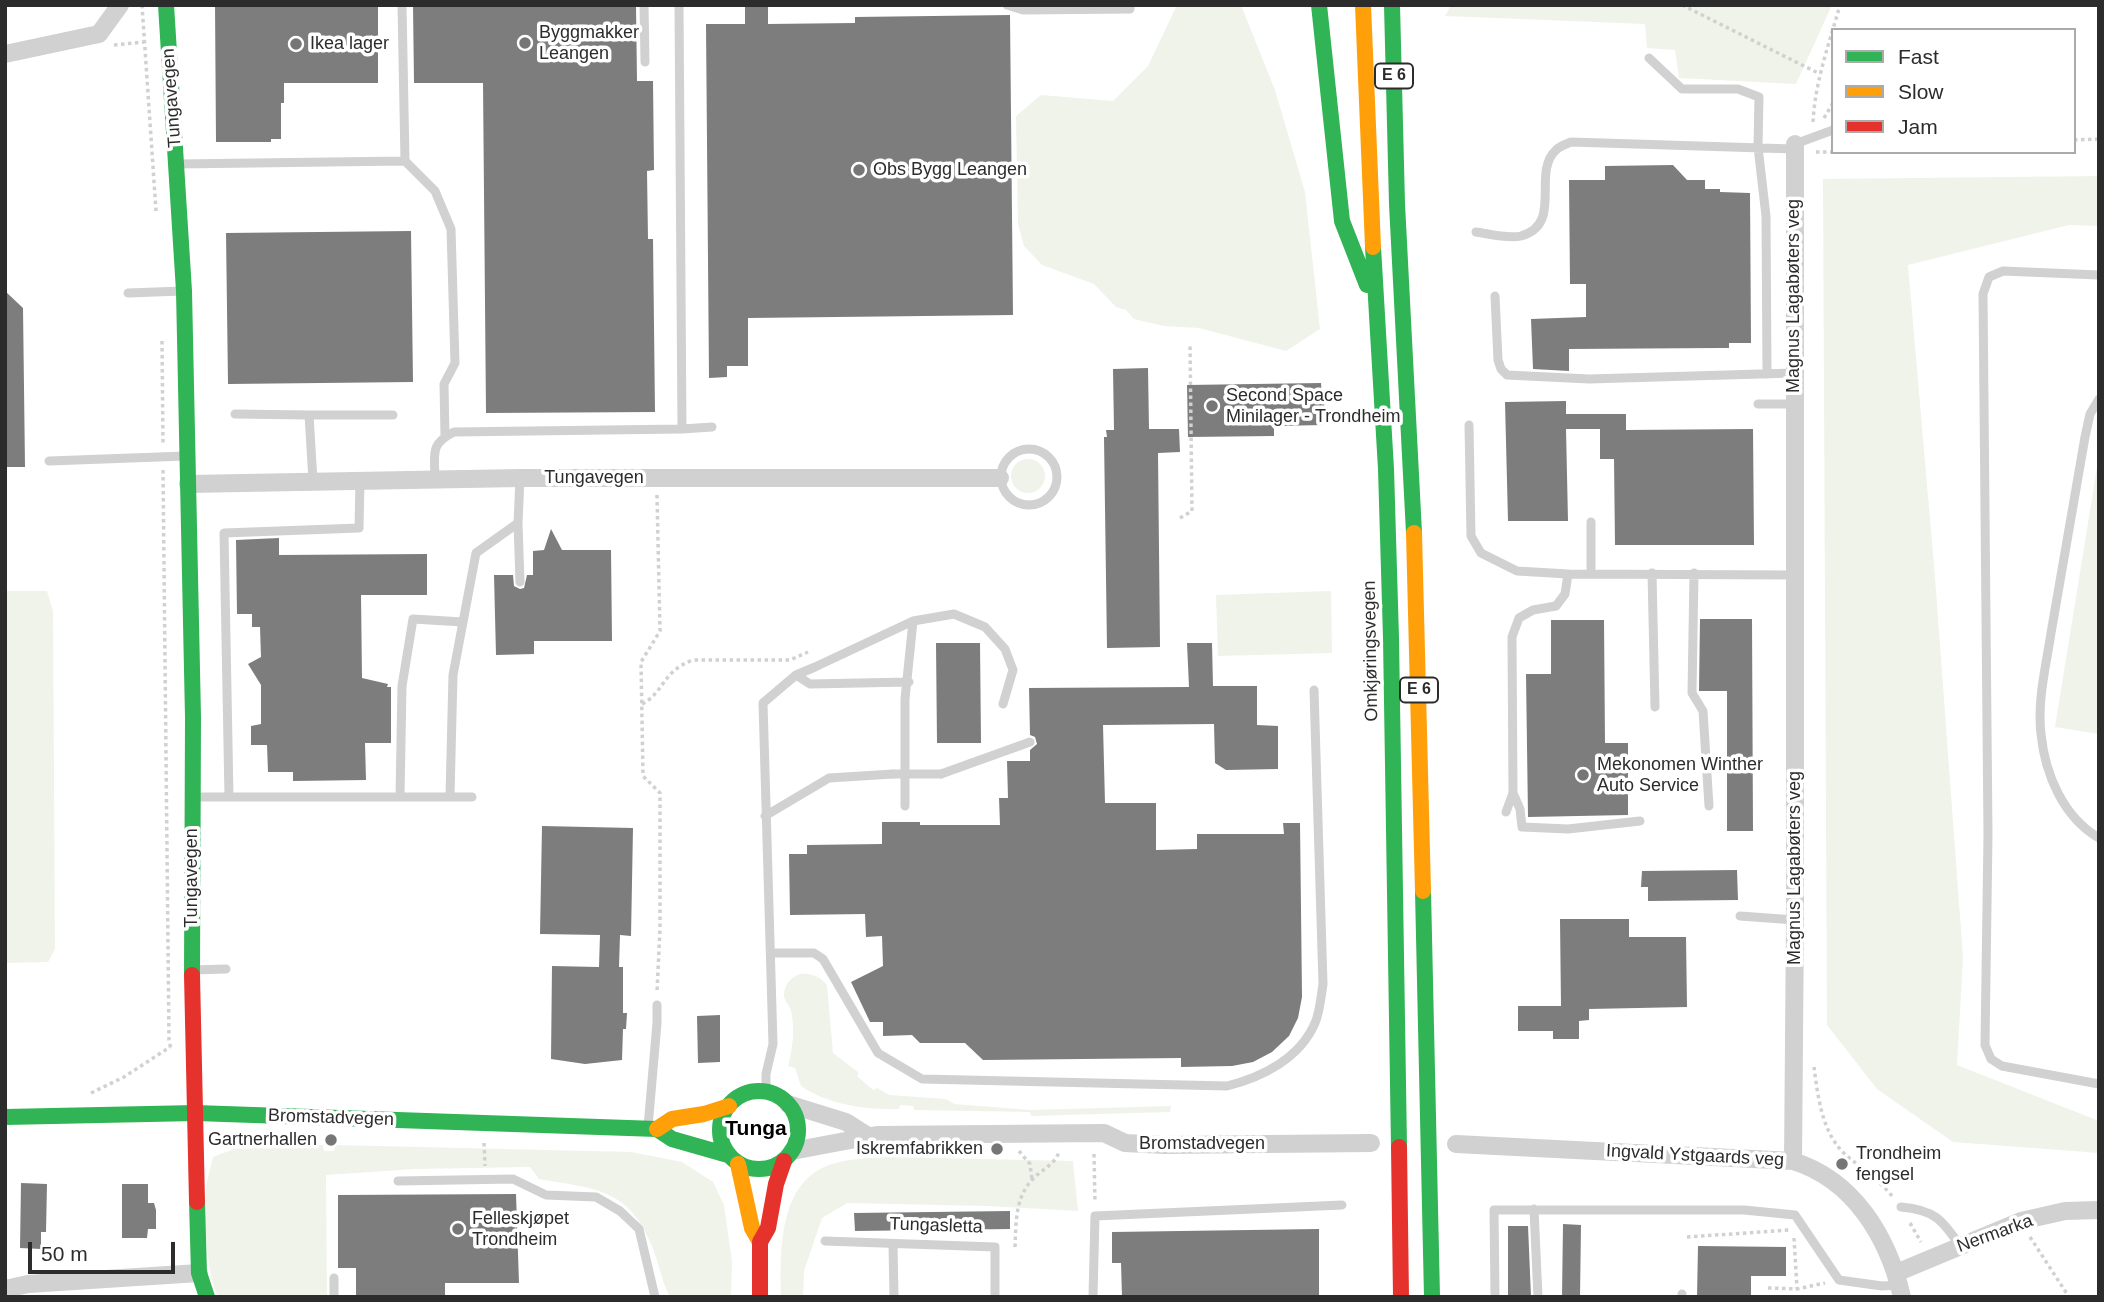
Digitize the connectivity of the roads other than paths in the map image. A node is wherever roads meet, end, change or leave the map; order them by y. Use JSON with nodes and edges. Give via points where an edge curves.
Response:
{"nodes":[{"id":1,"x":120,"y":5,"type":"edge"},
{"id":2,"x":166,"y":5,"type":"edge"},
{"id":3,"x":402,"y":5,"type":"edge"},
{"id":4,"x":644,"y":5,"type":"edge"},
{"id":5,"x":679,"y":5,"type":"edge"},
{"id":6,"x":1007,"y":5,"type":"edge"},
{"id":7,"x":1130,"y":5,"type":"edge"},
{"id":8,"x":1319,"y":5,"type":"edge"},
{"id":9,"x":1363,"y":5,"type":"edge"},
{"id":10,"x":1392,"y":5,"type":"edge"},
{"id":11,"x":5,"y":54,"type":"edge"},
{"id":12,"x":1648,"y":58,"type":"dead end"},
{"id":13,"x":645,"y":62,"type":"dead end"},
{"id":14,"x":1831,"y":131,"type":"edge"},
{"id":15,"x":1803,"y":146,"type":"junction"},
{"id":16,"x":1758,"y":147,"type":"junction"},
{"id":17,"x":405,"y":161,"type":"junction"},
{"id":18,"x":177,"y":164,"type":"junction"},
{"id":19,"x":1476,"y":232,"type":"dead end"},
{"id":20,"x":2099,"y":275,"type":"edge"},
{"id":21,"x":184,"y":290,"type":"junction"},
{"id":22,"x":128,"y":293,"type":"dead end"},
{"id":23,"x":1495,"y":296,"type":"dead end"},
{"id":24,"x":1378,"y":315,"type":"junction"},
{"id":25,"x":1794,"y":373,"type":"junction"},
{"id":26,"x":1767,"y":374,"type":"junction"},
{"id":27,"x":2099,"y":398,"type":"edge"},
{"id":28,"x":1758,"y":404,"type":"dead end"},
{"id":29,"x":1795,"y":404,"type":"junction"},
{"id":30,"x":234,"y":414,"type":"dead end"},
{"id":31,"x":309,"y":415,"type":"junction"},
{"id":32,"x":393,"y":415,"type":"dead end"},
{"id":33,"x":1469,"y":425,"type":"dead end"},
{"id":34,"x":712,"y":426,"type":"dead end"},
{"id":35,"x":682,"y":429,"type":"junction"},
{"id":36,"x":445,"y":436,"type":"junction"},
{"id":37,"x":186,"y":456,"type":"junction"},
{"id":38,"x":49,"y":461,"type":"dead end"},
{"id":39,"x":520,"y":478,"type":"junction"},
{"id":40,"x":1000,"y":478,"type":"junction"},
{"id":41,"x":435,"y":480,"type":"junction"},
{"id":42,"x":313,"y":481,"type":"junction"},
{"id":43,"x":360,"y":481,"type":"junction"},
{"id":44,"x":187,"y":484,"type":"junction"},
{"id":45,"x":1591,"y":522,"type":"dead end"},
{"id":46,"x":518,"y":523,"type":"junction"},
{"id":47,"x":1591,"y":573,"type":"junction"},
{"id":48,"x":1652,"y":573,"type":"junction"},
{"id":49,"x":1694,"y":573,"type":"junction"},
{"id":50,"x":1568,"y":574,"type":"junction"},
{"id":51,"x":1794,"y":575,"type":"junction"},
{"id":52,"x":520,"y":582,"type":"dead end"},
{"id":53,"x":913,"y":621,"type":"junction"},
{"id":54,"x":463,"y":622,"type":"junction"},
{"id":55,"x":796,"y":675,"type":"junction"},
{"id":56,"x":909,"y":682,"type":"junction"},
{"id":57,"x":1314,"y":690,"type":"dead end"},
{"id":58,"x":1003,"y":704,"type":"dead end"},
{"id":59,"x":1655,"y":707,"type":"dead end"},
{"id":60,"x":1030,"y":741,"type":"dead end"},
{"id":61,"x":1513,"y":793,"type":"junction"},
{"id":62,"x":450,"y":796,"type":"junction"},
{"id":63,"x":191,"y":797,"type":"junction"},
{"id":64,"x":229,"y":797,"type":"junction"},
{"id":65,"x":400,"y":797,"type":"junction"},
{"id":66,"x":472,"y":797,"type":"dead end"},
{"id":67,"x":905,"y":806,"type":"dead end"},
{"id":68,"x":1709,"y":806,"type":"dead end"},
{"id":69,"x":1506,"y":812,"type":"dead end"},
{"id":70,"x":765,"y":816,"type":"junction"},
{"id":71,"x":1640,"y":821,"type":"dead end"},
{"id":72,"x":2099,"y":838,"type":"edge"},
{"id":73,"x":1740,"y":916,"type":"dead end"},
{"id":74,"x":1795,"y":920,"type":"junction"},
{"id":75,"x":772,"y":953,"type":"junction"},
{"id":76,"x":226,"y":969,"type":"dead end"},
{"id":77,"x":192,"y":970,"type":"junction"},
{"id":78,"x":657,"y":1005,"type":"road end"},
{"id":79,"x":2099,"y":1084,"type":"edge"},
{"id":80,"x":766,"y":1092,"type":"junction"},
{"id":81,"x":788,"y":1104,"type":"junction"},
{"id":82,"x":729,"y":1106,"type":"junction"},
{"id":83,"x":196,"y":1113,"type":"junction"},
{"id":84,"x":5,"y":1117,"type":"edge"},
{"id":85,"x":652,"y":1129,"type":"junction"},
{"id":86,"x":868,"y":1136,"type":"junction"},
{"id":87,"x":1371,"y":1143,"type":"dead end"},
{"id":88,"x":1456,"y":1144,"type":"dead end"},
{"id":89,"x":788,"y":1156,"type":"junction"},
{"id":90,"x":733,"y":1159,"type":"junction"},
{"id":91,"x":1793,"y":1161,"type":"junction"},
{"id":92,"x":398,"y":1181,"type":"dead end"},
{"id":93,"x":1342,"y":1205,"type":"dead end"},
{"id":94,"x":1900,"y":1207,"type":"road end"},
{"id":95,"x":1534,"y":1209,"type":"junction"},
{"id":96,"x":2099,"y":1210,"type":"edge"},
{"id":97,"x":825,"y":1241,"type":"dead end"},
{"id":98,"x":760,"y":1242,"type":"junction"},
{"id":99,"x":893,"y":1244,"type":"junction"},
{"id":100,"x":1960,"y":1247,"type":"junction"},
{"id":101,"x":199,"y":1273,"type":"junction"},
{"id":102,"x":334,"y":1278,"type":"dead end"},
{"id":103,"x":1899,"y":1285,"type":"edge"},
{"id":104,"x":5,"y":1289,"type":"edge"},
{"id":105,"x":207,"y":1297,"type":"edge"},
{"id":106,"x":334,"y":1297,"type":"edge"},
{"id":107,"x":655,"y":1297,"type":"edge"},
{"id":108,"x":760,"y":1297,"type":"edge"},
{"id":109,"x":894,"y":1297,"type":"edge"},
{"id":110,"x":995,"y":1297,"type":"edge"},
{"id":111,"x":1093,"y":1297,"type":"edge"},
{"id":112,"x":1401,"y":1297,"type":"edge"},
{"id":113,"x":1432,"y":1297,"type":"edge"},
{"id":114,"x":1495,"y":1297,"type":"edge"},
{"id":115,"x":1538,"y":1297,"type":"edge"}],
"edges":[{"from":1,"to":11,"type":"street","via":[[99,34]]},
{"from":2,"to":18,"type":"main road","name":"Tungavegen"},
{"from":3,"to":17,"type":"lane"},
{"from":4,"to":13,"type":"lane"},
{"from":5,"to":35,"type":"lane"},
{"from":6,"to":7,"type":"lane","via":[[1023,10],[1130,9]]},
{"from":8,"to":24,"type":"main road","number":"E 6","via":[[1342,221]]},
{"from":9,"to":24,"type":"main road","name":"Omkjøringsvegen","number":"E 6"},
{"from":10,"to":113,"type":"main road","number":"E 6","via":[[1415,544]]},
{"from":12,"to":16,"type":"lane","via":[[1682,89],[1738,89],[1759,97]]},
{"from":14,"to":15,"type":"lane"},
{"from":15,"to":16,"type":"lane"},
{"from":15,"to":25,"type":"street","name":"Magnus Lagabøters veg"},
{"from":16,"to":19,"type":"lane","via":[[1571,142],[1557,148],[1548,161],[1543,220],[1534,229],[1519,237]]},
{"from":16,"to":26,"type":"lane","via":[[1766,216]]},
{"from":17,"to":18,"type":"lane"},
{"from":17,"to":36,"type":"lane","via":[[435,191],[452,229],[455,363],[444,384]]},
{"from":18,"to":21,"type":"main road","name":"Tungavegen"},
{"from":20,"to":79,"type":"lane","via":[[2003,271],[1989,278],[1983,294],[1988,834],[1985,1045],[1991,1059],[2003,1066]]},
{"from":21,"to":22,"type":"lane"},
{"from":21,"to":37,"type":"main road","name":"Tungavegen"},
{"from":23,"to":26,"type":"lane","via":[[1498,360],[1507,375],[1589,379]]},
{"from":24,"to":112,"type":"main road","name":"Omkjøringsvegen","number":"E 6","via":[[1391,651]]},
{"from":25,"to":26,"type":"lane"},
{"from":25,"to":29,"type":"street","name":"Magnus Lagabøters veg"},
{"from":27,"to":72,"type":"lane","via":[[2085,437],[2040,713],[2044,754],[2057,793],[2081,824]]},
{"from":28,"to":29,"type":"lane"},
{"from":29,"to":51,"type":"street","name":"Magnus Lagabøters veg"},
{"from":30,"to":31,"type":"lane"},
{"from":31,"to":32,"type":"lane"},
{"from":31,"to":42,"type":"lane"},
{"from":33,"to":50,"type":"lane","via":[[1471,536],[1481,553],[1517,571]]},
{"from":34,"to":35,"type":"lane"},
{"from":35,"to":36,"type":"lane","via":[[454,432]]},
{"from":36,"to":41,"type":"lane","via":[[434,450]]},
{"from":37,"to":38,"type":"lane"},
{"from":37,"to":44,"type":"main road","name":"Tungavegen"},
{"from":39,"to":40,"type":"street","name":"Tungavegen"},
{"from":39,"to":41,"type":"street","name":"Tungavegen"},
{"from":39,"to":46,"type":"lane"},
{"from":40,"to":40,"type":"lane","via":[[1006,495],[1029,506],[1046,500],[1057,477],[1045,454],[1028,449],[1012,455]]},
{"from":41,"to":43,"type":"street","name":"Tungavegen"},
{"from":42,"to":43,"type":"street","name":"Tungavegen"},
{"from":42,"to":44,"type":"street","name":"Tungavegen"},
{"from":43,"to":64,"type":"lane","via":[[359,528],[224,533]]},
{"from":44,"to":63,"type":"main road","name":"Tungavegen"},
{"from":45,"to":47,"type":"lane"},
{"from":46,"to":52,"type":"lane"},
{"from":46,"to":54,"type":"lane","via":[[476,553]]},
{"from":47,"to":48,"type":"lane"},
{"from":47,"to":50,"type":"lane"},
{"from":48,"to":49,"type":"lane"},
{"from":48,"to":59,"type":"lane"},
{"from":49,"to":51,"type":"lane"},
{"from":49,"to":68,"type":"lane","via":[[1692,694],[1703,711]]},
{"from":50,"to":61,"type":"lane","via":[[1565,594],[1556,606],[1519,618],[1512,637]]},
{"from":51,"to":74,"type":"street","name":"Magnus Lagabøters veg"},
{"from":53,"to":55,"type":"lane"},
{"from":53,"to":56,"type":"lane"},
{"from":53,"to":58,"type":"lane","via":[[954,614],[985,627],[1005,649],[1013,670]]},
{"from":54,"to":62,"type":"lane","via":[[453,675]]},
{"from":54,"to":65,"type":"lane","via":[[413,620],[402,686]]},
{"from":55,"to":56,"type":"lane","via":[[810,684]]},
{"from":55,"to":70,"type":"lane","via":[[763,703]]},
{"from":56,"to":67,"type":"lane"},
{"from":57,"to":75,"type":"lane","via":[[1323,984],[1316,1022],[1298,1050],[1271,1070],[1227,1086],[922,1079],[878,1053],[823,959],[814,953]]},
{"from":60,"to":70,"type":"lane","bridge":true,"via":[[941,774],[829,778]]},
{"from":61,"to":69,"type":"lane"},
{"from":61,"to":71,"type":"lane","via":[[1522,827],[1567,829]]},
{"from":62,"to":65,"type":"lane"},
{"from":62,"to":66,"type":"lane"},
{"from":63,"to":64,"type":"lane"},
{"from":63,"to":77,"type":"main road","name":"Tungavegen"},
{"from":64,"to":65,"type":"lane"},
{"from":70,"to":75,"type":"lane"},
{"from":73,"to":74,"type":"lane"},
{"from":74,"to":91,"type":"street","name":"Magnus Lagabøters veg"},
{"from":75,"to":80,"type":"lane","via":[[774,1044]]},
{"from":76,"to":77,"type":"lane"},
{"from":77,"to":83,"type":"main road","name":"Tungavegen"},
{"from":78,"to":85,"type":"lane"},
{"from":80,"to":81,"type":"main road"},
{"from":80,"to":82,"type":"main road","via":[[743,1094]]},
{"from":81,"to":86,"type":"street","name":"Bromstadvegen","via":[[846,1122]]},
{"from":81,"to":89,"type":"main road","via":[[798,1128]]},
{"from":82,"to":85,"type":"main road","name":"Bromstadvegen","via":[[672,1119]]},
{"from":82,"to":90,"type":"main road","via":[[720,1132]]},
{"from":83,"to":84,"type":"main road","name":"Bromstadvegen"},
{"from":83,"to":85,"type":"main road","name":"Bromstadvegen"},
{"from":83,"to":101,"type":"main road","name":"Tungavegen"},
{"from":85,"to":90,"type":"main road","name":"Bromstadvegen"},
{"from":86,"to":87,"type":"street","name":"Bromstadvegen","via":[[1104,1133],[1125,1143],[1164,1145]]},
{"from":86,"to":89,"type":"street","name":"Bromstadvegen"},
{"from":88,"to":91,"type":"street","name":"Ingvald Ystgaards veg"},
{"from":89,"to":90,"type":"main road","via":[[774,1167],[762,1169]]},
{"from":89,"to":98,"type":"main road"},
{"from":90,"to":98,"type":"main road"},
{"from":91,"to":103,"type":"street","name":"Ingvald Ystgaards veg","via":[[1821,1173],[1854,1199],[1878,1233]]},
{"from":92,"to":107,"type":"lane","via":[[513,1179],[546,1195],[596,1197],[639,1229]]},
{"from":93,"to":111,"type":"lane","via":[[1095,1216]]},
{"from":94,"to":100,"type":"lane","via":[[1938,1217]]},
{"from":95,"to":103,"type":"lane","via":[[1744,1210],[1795,1215],[1839,1280]]},
{"from":95,"to":114,"type":"lane","via":[[1494,1210]]},
{"from":95,"to":115,"type":"lane"},
{"from":96,"to":100,"type":"street","name":"Nermarka","via":[[2065,1211],[2021,1221]]},
{"from":97,"to":99,"type":"lane","name":"Tungasletta"},
{"from":98,"to":108,"type":"main road"},
{"from":99,"to":109,"type":"lane"},
{"from":99,"to":110,"type":"lane","name":"Tungasletta","via":[[995,1247]]},
{"from":100,"to":103,"type":"street","name":"Nermarka"},
{"from":101,"to":104,"type":"street"},
{"from":101,"to":105,"type":"main road","name":"Tungavegen"},
{"from":102,"to":106,"type":"lane"}]}
